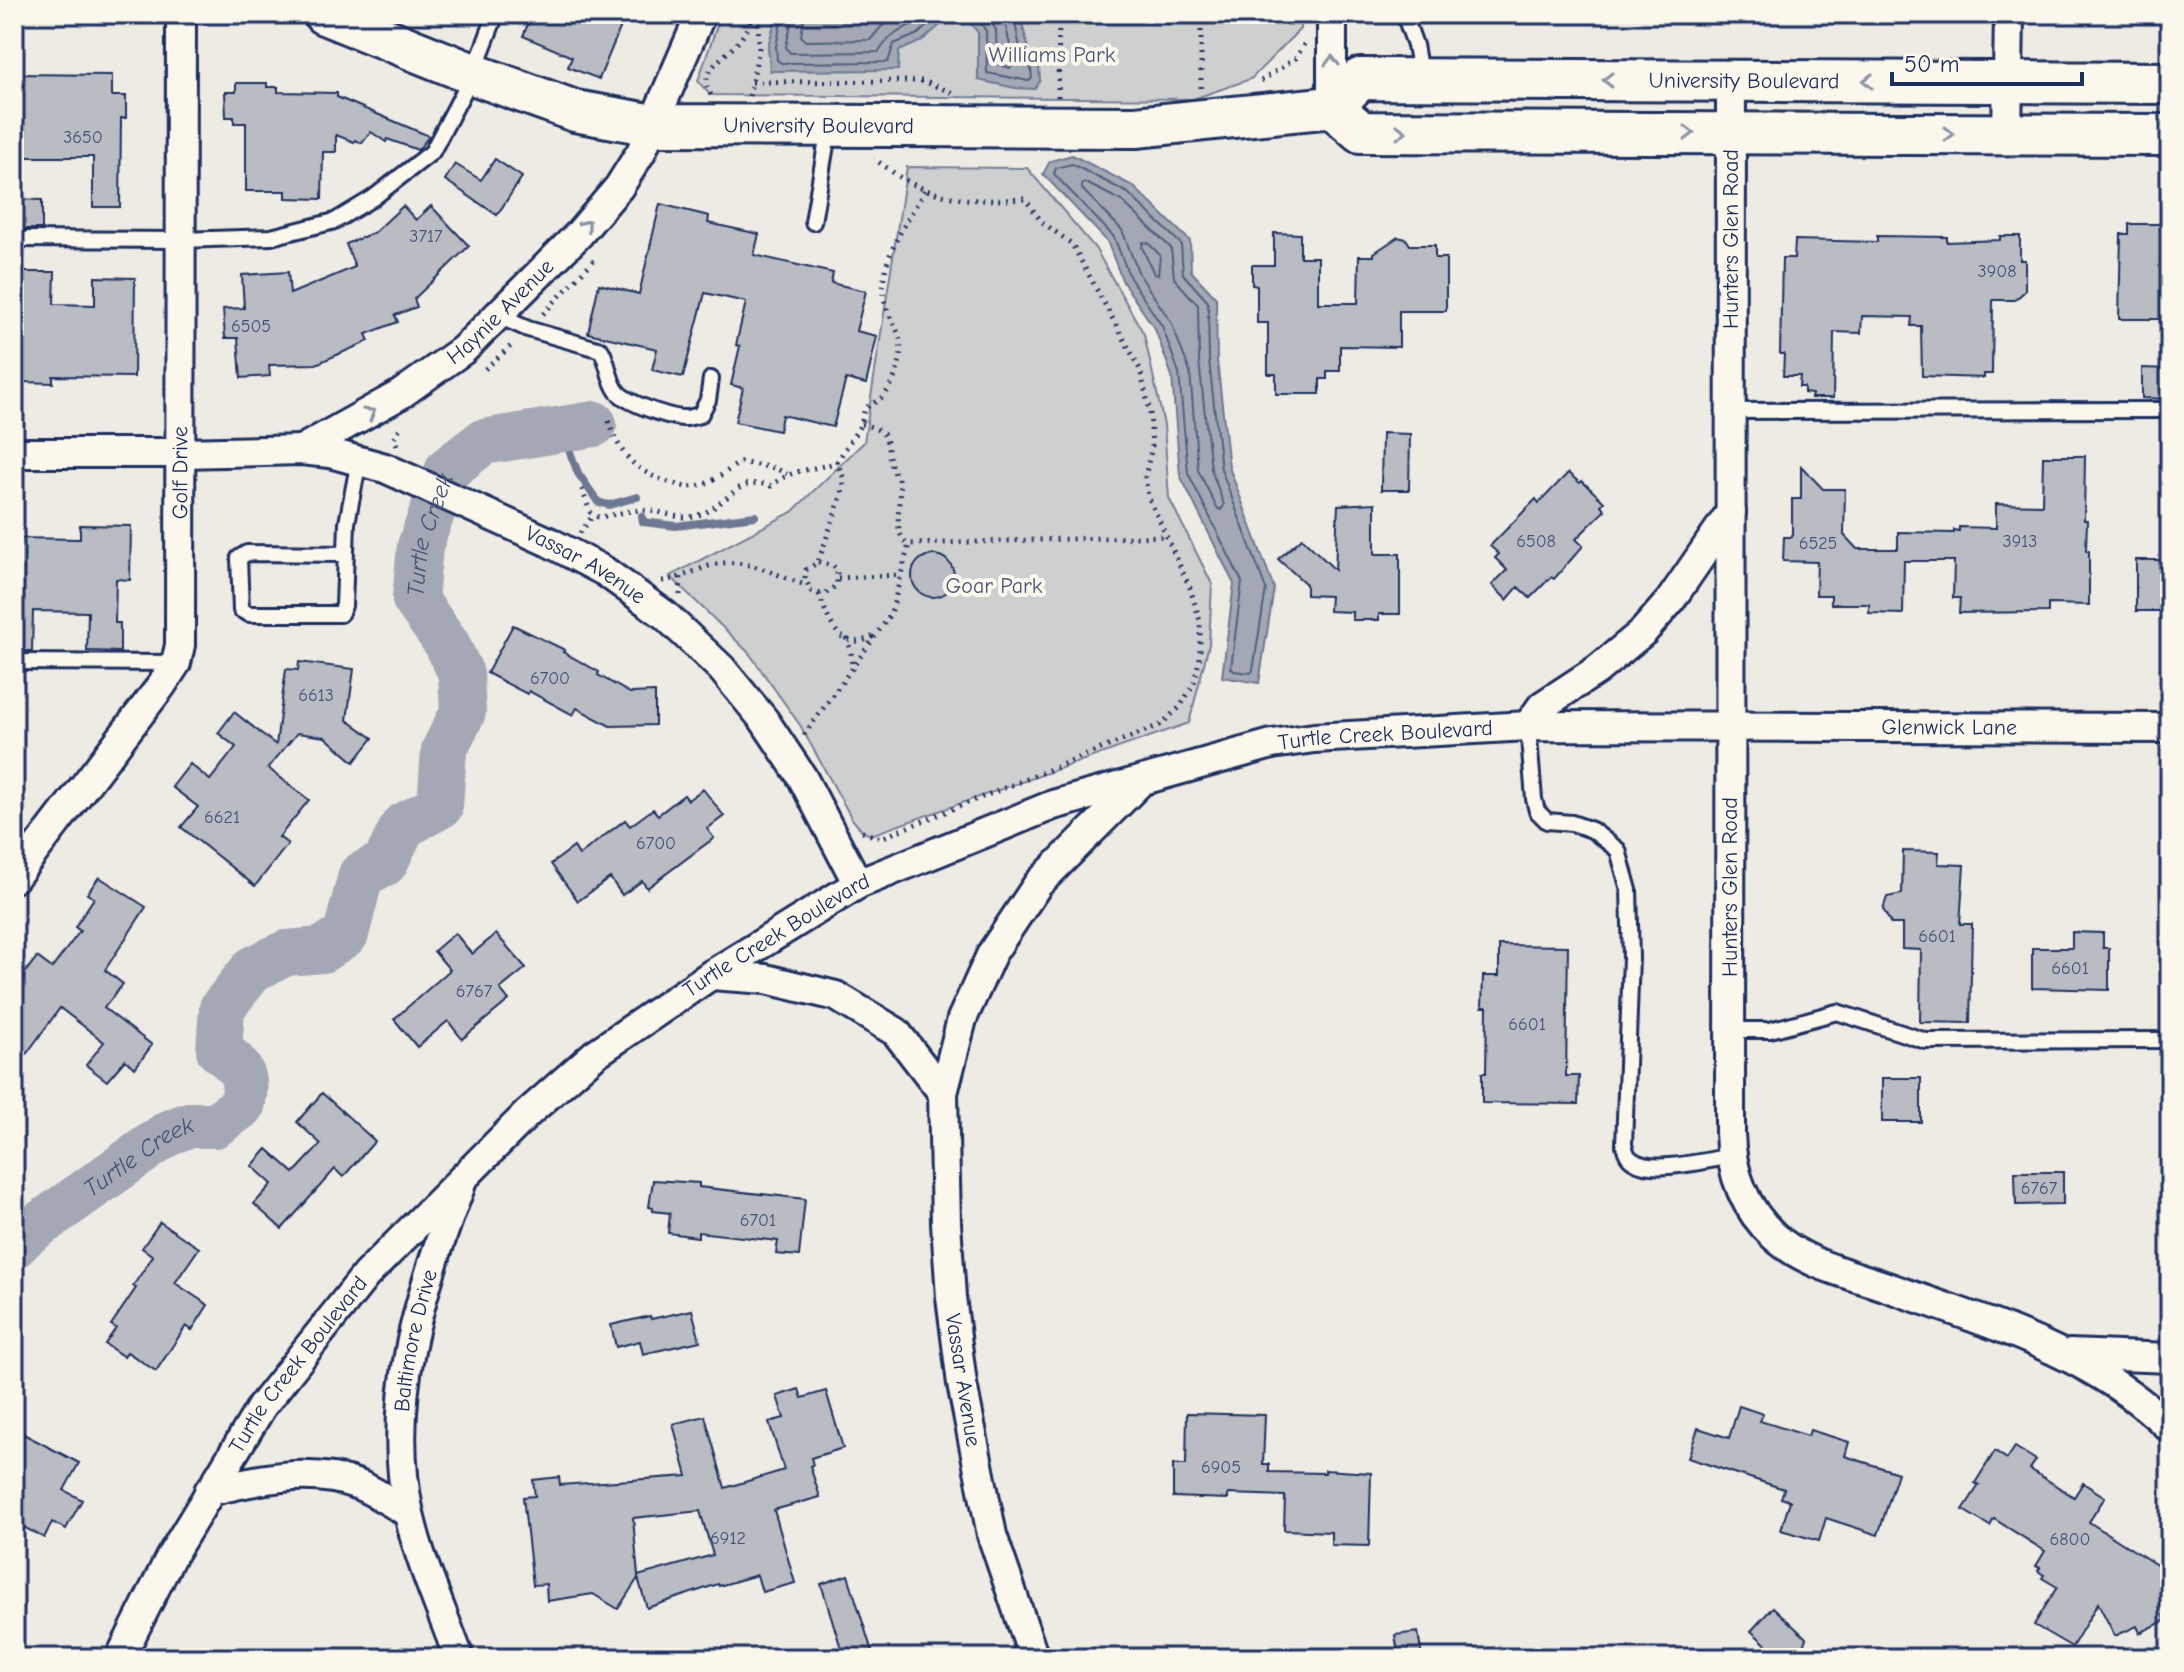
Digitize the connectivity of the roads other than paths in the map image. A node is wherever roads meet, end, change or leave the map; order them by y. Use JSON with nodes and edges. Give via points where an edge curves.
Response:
{"nodes":[{"id":1,"x":181,"y":14,"type":"edge"},
{"id":2,"x":324,"y":14,"type":"edge"},
{"id":3,"x":496,"y":14,"type":"edge"},
{"id":4,"x":701,"y":14,"type":"edge"},
{"id":5,"x":1332,"y":14,"type":"edge"},
{"id":6,"x":1404,"y":14,"type":"edge"},
{"id":7,"x":2009,"y":14,"type":"edge"},
{"id":8,"x":473,"y":74,"type":"junction"},
{"id":9,"x":1421,"y":79,"type":"junction"},
{"id":10,"x":1731,"y":81,"type":"junction"},
{"id":11,"x":2008,"y":82,"type":"junction"},
{"id":12,"x":2170,"y":83,"type":"edge"},
{"id":13,"x":1332,"y":107,"type":"junction"},
{"id":14,"x":654,"y":125,"type":"junction"},
{"id":15,"x":1731,"y":133,"type":"junction"},
{"id":16,"x":2007,"y":134,"type":"junction"},
{"id":17,"x":2170,"y":135,"type":"edge"},
{"id":18,"x":827,"y":142,"type":"junction"},
{"id":19,"x":813,"y":222,"type":"dead end"},
{"id":20,"x":14,"y":239,"type":"edge"},
{"id":21,"x":181,"y":240,"type":"junction"},
{"id":22,"x":498,"y":316,"type":"junction"},
{"id":23,"x":711,"y":379,"type":"dead end"},
{"id":24,"x":2170,"y":410,"type":"edge"},
{"id":25,"x":1729,"y":411,"type":"junction"},
{"id":26,"x":301,"y":450,"type":"junction"},
{"id":27,"x":14,"y":453,"type":"edge"},
{"id":28,"x":182,"y":453,"type":"junction"},
{"id":29,"x":372,"y":464,"type":"junction"},
{"id":30,"x":1731,"y":512,"type":"junction"},
{"id":31,"x":346,"y":554,"type":"junction"},
{"id":32,"x":14,"y":662,"type":"edge"},
{"id":33,"x":176,"y":663,"type":"junction"},
{"id":34,"x":1528,"y":726,"type":"junction"},
{"id":35,"x":2170,"y":728,"type":"edge"},
{"id":36,"x":1730,"y":729,"type":"junction"},
{"id":37,"x":1141,"y":781,"type":"junction"},
{"id":38,"x":14,"y":878,"type":"edge"},
{"id":39,"x":858,"y":884,"type":"junction"},
{"id":40,"x":711,"y":975,"type":"junction"},
{"id":41,"x":1730,"y":1030,"type":"junction"},
{"id":42,"x":2170,"y":1040,"type":"edge"},
{"id":43,"x":943,"y":1093,"type":"junction"},
{"id":44,"x":1731,"y":1156,"type":"junction"},
{"id":45,"x":464,"y":1175,"type":"junction"},
{"id":46,"x":2061,"y":1353,"type":"junction"},
{"id":47,"x":2170,"y":1358,"type":"edge"},
{"id":48,"x":2170,"y":1428,"type":"edge"},
{"id":49,"x":209,"y":1491,"type":"junction"},
{"id":50,"x":409,"y":1513,"type":"junction"},
{"id":51,"x":120,"y":1658,"type":"edge"},
{"id":52,"x":459,"y":1658,"type":"edge"},
{"id":53,"x":1034,"y":1658,"type":"edge"}],
"edges":[{"from":1,"to":21,"type":"street","name":"Golf Drive"},
{"from":2,"to":8,"type":"street","name":"University Boulevard"},
{"from":3,"to":8,"type":"lane"},
{"from":4,"to":14,"type":"street","name":"Haynie Avenue"},
{"from":13,"to":5,"type":"street","one_way":true},
{"from":6,"to":9,"type":"lane"},
{"from":7,"to":11,"type":"street"},
{"from":8,"to":14,"type":"street","name":"University Boulevard","via":[[575,111]]},
{"from":8,"to":21,"type":"lane","via":[[432,152],[335,221],[271,237]]},
{"from":10,"to":9,"type":"street","name":"University Boulevard","one_way":true},
{"from":9,"to":13,"type":"street","name":"University Boulevard","via":[[1360,79]]},
{"from":11,"to":10,"type":"street","name":"University Boulevard","one_way":true},
{"from":10,"to":15,"type":"street","name":"Hunters Glen Road"},
{"from":11,"to":12,"type":"street","name":"University Boulevard"},
{"from":11,"to":16,"type":"street"},
{"from":13,"to":15,"type":"street","one_way":true,"via":[[1361,132]]},
{"from":13,"to":18,"type":"street","name":"University Boulevard","via":[[1136,127]]},
{"from":14,"to":18,"type":"street","name":"University Boulevard"},
{"from":22,"to":14,"type":"street","name":"Haynie Avenue","one_way":true,"via":[[609,199]]},
{"from":15,"to":16,"type":"street","one_way":true},
{"from":15,"to":25,"type":"street","name":"Hunters Glen Road"},
{"from":16,"to":17,"type":"street"},
{"from":18,"to":19,"type":"lane"},
{"from":20,"to":21,"type":"lane"},
{"from":21,"to":28,"type":"street","name":"Golf Drive"},
{"from":22,"to":23,"type":"lane","via":[[601,350],[622,398],[649,409],[685,418],[700,415]]},
{"from":26,"to":22,"type":"street","name":"Haynie Avenue","one_way":true,"via":[[401,394],[463,350]]},
{"from":24,"to":25,"type":"lane"},
{"from":25,"to":30,"type":"street","name":"Hunters Glen Road"},
{"from":26,"to":28,"type":"street","name":"Vassar Avenue"},
{"from":26,"to":29,"type":"street","name":"Vassar Avenue"},
{"from":27,"to":28,"type":"street"},
{"from":28,"to":33,"type":"street","name":"Golf Drive"},
{"from":29,"to":31,"type":"lane","via":[[347,523]]},
{"from":29,"to":39,"type":"street","name":"Vassar Avenue","via":[[490,514],[604,571],[665,615],[721,668],[764,720],[802,777]]},
{"from":30,"to":34,"type":"street","via":[[1643,632],[1542,706]]},
{"from":30,"to":36,"type":"street","name":"Hunters Glen Road"},
{"from":31,"to":31,"type":"lane","via":[[340,614],[241,610],[239,558],[247,553]]},
{"from":32,"to":33,"type":"lane"},
{"from":33,"to":38,"type":"street","name":"Golf Drive"},
{"from":34,"to":36,"type":"street","name":"Turtle Creek Boulevard"},
{"from":34,"to":37,"type":"street","name":"Turtle Creek Boulevard","via":[[1314,738],[1272,744]]},
{"from":34,"to":44,"type":"lane","via":[[1537,811],[1547,821],[1592,830],[1618,850],[1629,890],[1627,1155],[1636,1163],[1661,1166]]},
{"from":35,"to":36,"type":"street","name":"Glenwick Lane"},
{"from":36,"to":41,"type":"street","name":"Hunters Glen Road"},
{"from":37,"to":39,"type":"street","name":"Turtle Creek Boulevard","via":[[1053,805]]},
{"from":37,"to":43,"type":"street","name":"Vassar Avenue","via":[[1038,884],[992,953],[962,1019]]},
{"from":39,"to":40,"type":"street","name":"Turtle Creek Boulevard"},
{"from":40,"to":43,"type":"street","via":[[766,979],[836,996],[896,1032]]},
{"from":40,"to":45,"type":"street","name":"Turtle Creek Boulevard","via":[[595,1054]]},
{"from":41,"to":42,"type":"lane","via":[[1770,1030],[1837,1012],[1926,1041]]},
{"from":41,"to":44,"type":"street","name":"Hunters Glen Road"},
{"from":43,"to":53,"type":"street","name":"Vassar Avenue","via":[[946,1223],[962,1384],[992,1535]]},
{"from":44,"to":46,"type":"street","name":"Hunters Glen Road","via":[[1739,1188],[1753,1213],[1804,1258]]},
{"from":45,"to":49,"type":"street","name":"Turtle Creek Boulevard","via":[[366,1275],[262,1406]]},
{"from":45,"to":50,"type":"street","name":"Baltimore Drive","via":[[413,1328],[401,1447]]},
{"from":46,"to":47,"type":"street"},
{"from":46,"to":48,"type":"street","name":"Hunters Glen Road","via":[[2148,1406]]},
{"from":49,"to":50,"type":"street","via":[[282,1476],[318,1476],[359,1485]]},
{"from":49,"to":51,"type":"street","name":"Turtle Creek Boulevard"},
{"from":50,"to":52,"type":"street","name":"Baltimore Drive"}]}
